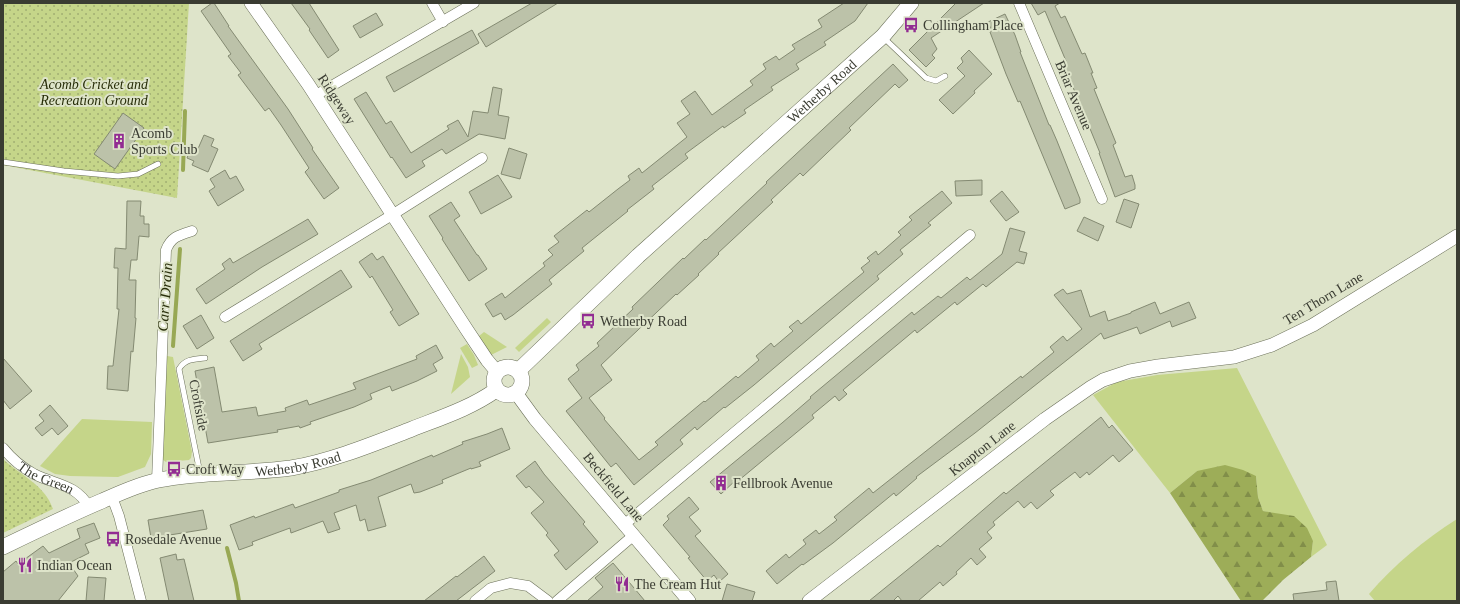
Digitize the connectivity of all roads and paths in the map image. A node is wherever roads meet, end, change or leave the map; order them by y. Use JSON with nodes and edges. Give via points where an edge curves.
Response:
{"nodes":[{"id":1,"x":252,"y":3,"type":"edge"},
{"id":2,"x":432,"y":3,"type":"edge"},
{"id":3,"x":474,"y":3,"type":"edge"},
{"id":4,"x":911,"y":3,"type":"edge"},
{"id":5,"x":1019,"y":3,"type":"edge"},
{"id":6,"x":443,"y":22,"type":"junction"},
{"id":7,"x":882,"y":36,"type":"junction"},
{"id":8,"x":945,"y":76,"type":"dead end"},
{"id":9,"x":316,"y":95,"type":"junction"},
{"id":10,"x":482,"y":158,"type":"dead end"},
{"id":11,"x":3,"y":162,"type":"edge"},
{"id":12,"x":158,"y":164,"type":"dead end"},
{"id":13,"x":1102,"y":199,"type":"dead end"},
{"id":14,"x":392,"y":215,"type":"junction"},
{"id":15,"x":192,"y":231,"type":"dead end"},
{"id":16,"x":970,"y":235,"type":"dead end"},
{"id":17,"x":1457,"y":236,"type":"edge"},
{"id":18,"x":225,"y":317,"type":"dead end"},
{"id":19,"x":205,"y":358,"type":"dead end"},
{"id":20,"x":1194,"y":363,"type":"joint"},
{"id":21,"x":518,"y":371,"type":"junction"},
{"id":22,"x":497,"y":372,"type":"junction"},
{"id":23,"x":496,"y":390,"type":"junction"},
{"id":24,"x":516,"y":393,"type":"junction"},
{"id":25,"x":3,"y":448,"type":"edge"},
{"id":26,"x":200,"y":474,"type":"junction"},
{"id":27,"x":157,"y":480,"type":"junction"},
{"id":28,"x":112,"y":496,"type":"junction"},
{"id":29,"x":89,"y":507,"type":"junction"},
{"id":30,"x":625,"y":524,"type":"junction"},
{"id":31,"x":634,"y":535,"type":"junction"},
{"id":32,"x":3,"y":546,"type":"edge"},
{"id":33,"x":141,"y":601,"type":"edge"},
{"id":34,"x":475,"y":601,"type":"edge"},
{"id":35,"x":548,"y":601,"type":"edge"},
{"id":36,"x":557,"y":601,"type":"edge"},
{"id":37,"x":689,"y":601,"type":"edge"},
{"id":38,"x":809,"y":601,"type":"edge"}],
"edges":[{"from":1,"to":9,"type":"street","name":"Ridgeway"},
{"from":2,"to":6,"type":"street"},
{"from":3,"to":6,"type":"street"},
{"from":4,"to":7,"type":"main road","name":"Wetherby Road"},
{"from":5,"to":13,"type":"street","name":"Briar Avenue"},
{"from":6,"to":9,"type":"street"},
{"from":7,"to":8,"type":"lane","via":[[926,78],[936,81]]},
{"from":7,"to":21,"type":"main road","name":"Wetherby Road","via":[[638,256]]},
{"from":9,"to":14,"type":"street","name":"Ridgeway"},
{"from":10,"to":14,"type":"street"},
{"from":11,"to":12,"type":"lane","via":[[118,176],[138,174]]},
{"from":14,"to":18,"type":"street"},
{"from":14,"to":22,"type":"street","name":"Ridgeway","via":[[471,337]]},
{"from":15,"to":27,"type":"street","via":[[176,235],[166,250]]},
{"from":16,"to":30,"type":"street"},
{"from":17,"to":20,"type":"street","name":"Ten Thorn Lane","via":[[1313,325],[1289,337],[1234,357]]},
{"from":19,"to":26,"type":"lane","name":"Croftside","via":[[188,360],[179,369]]},
{"from":20,"to":38,"type":"street","name":"Knapton Lane","via":[[1130,371],[1091,386]]},
{"from":21,"to":22,"type":"main road","via":[[509,367]]},
{"from":21,"to":24,"type":"main road","via":[[522,385]]},
{"from":22,"to":23,"type":"main road","via":[[494,379]]},
{"from":23,"to":24,"type":"main road","via":[[508,396]]},
{"from":23,"to":26,"type":"main road","name":"Wetherby Road","via":[[469,406],[440,418],[314,463],[272,470]]},
{"from":24,"to":30,"type":"street","name":"Beckfield Lane","via":[[535,419]]},
{"from":25,"to":29,"type":"street","name":"The Green","via":[[20,465],[33,473],[76,491],[84,497]]},
{"from":26,"to":27,"type":"main road","name":"Wetherby Road"},
{"from":27,"to":28,"type":"main road","name":"Wetherby Road"},
{"from":28,"to":29,"type":"main road","name":"The Green"},
{"from":28,"to":33,"type":"street"},
{"from":29,"to":32,"type":"main road","name":"The Green"},
{"from":30,"to":31,"type":"street","name":"Beckfield Lane"},
{"from":31,"to":36,"type":"street"},
{"from":31,"to":37,"type":"street","name":"Beckfield Lane"},
{"from":34,"to":35,"type":"street","via":[[491,588],[510,583],[528,586]]}]}
